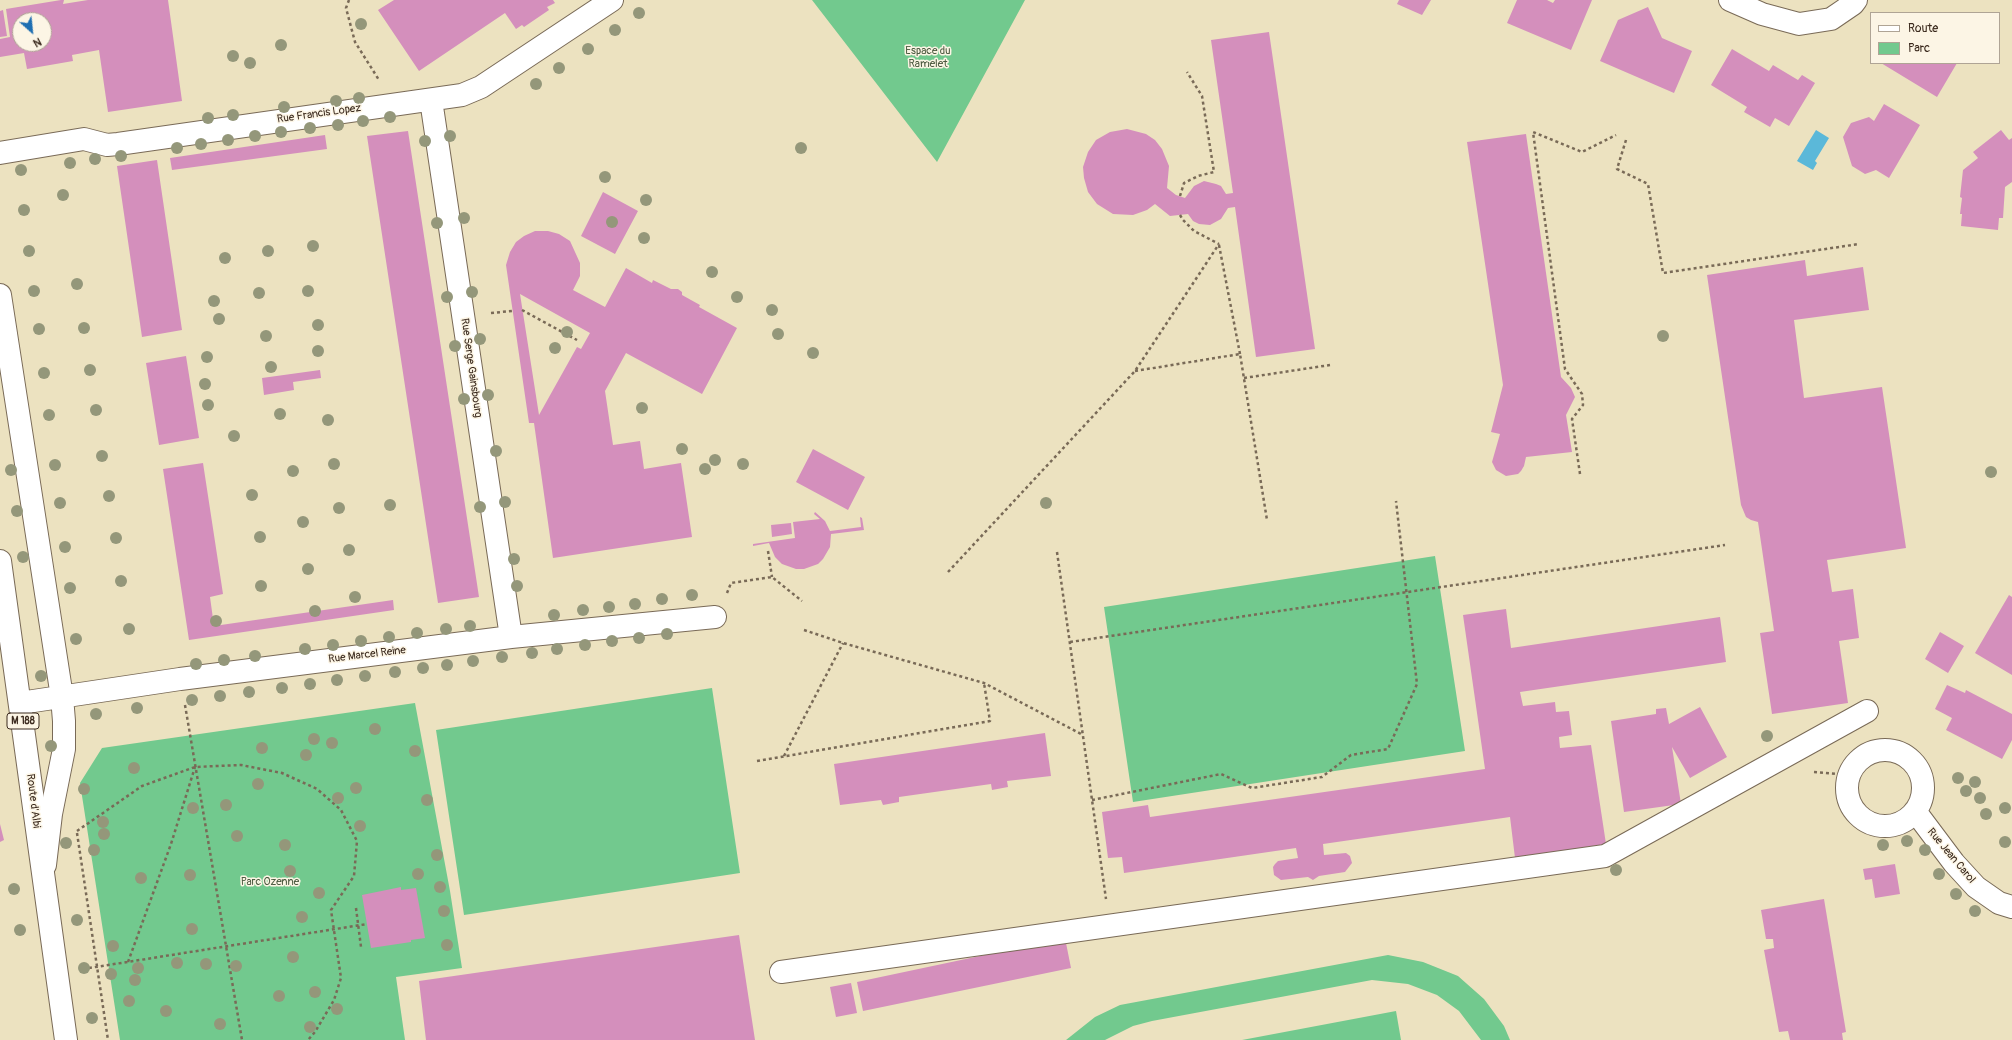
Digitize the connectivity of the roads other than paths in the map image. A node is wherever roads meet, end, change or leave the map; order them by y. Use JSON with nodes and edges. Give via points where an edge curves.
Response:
{"nodes":[{"id":1,"x":612,"y":0,"type":"edge"},
{"id":2,"x":1730,"y":0,"type":"edge"},
{"id":3,"x":1856,"y":0,"type":"edge"},
{"id":4,"x":431,"y":100,"type":"junction"},
{"id":5,"x":0,"y":153,"type":"edge"},
{"id":6,"x":0,"y":295,"type":"edge"},
{"id":7,"x":0,"y":561,"type":"edge"},
{"id":8,"x":715,"y":617,"type":"road end"},
{"id":9,"x":511,"y":637,"type":"junction"},
{"id":10,"x":62,"y":697,"type":"junction"},
{"id":11,"x":20,"y":703,"type":"junction"},
{"id":12,"x":1867,"y":711,"type":"dead end"},
{"id":13,"x":1915,"y":811,"type":"junction"},
{"id":14,"x":43,"y":882,"type":"junction"},
{"id":15,"x":2012,"y":907,"type":"edge"},
{"id":16,"x":782,"y":972,"type":"dead end"},
{"id":17,"x":66,"y":1040,"type":"edge"}],
"edges":[{"from":1,"to":4,"type":"street","name":"Rue Francis Lopez","via":[[481,87],[462,95]]},
{"from":2,"to":3,"type":"street","via":[[1762,14],[1799,24],[1831,20]]},
{"from":4,"to":5,"type":"street","name":"Rue Francis Lopez","via":[[118,144],[107,145],[84,139]]},
{"from":4,"to":9,"type":"street","name":"Rue Serge Gainsbourg"},
{"from":6,"to":10,"type":"street"},
{"from":7,"to":11,"type":"street","name":"Route d'Albi","number":"M 188"},
{"from":8,"to":9,"type":"street","name":"Rue Marcel Reine"},
{"from":9,"to":10,"type":"street","name":"Rue Marcel Reine","via":[[180,679]]},
{"from":10,"to":11,"type":"street","name":"Rue Marcel Reine"},
{"from":10,"to":14,"type":"street","via":[[64,749],[51,814]]},
{"from":11,"to":14,"type":"street","name":"Route d'Albi","number":"M 188"},
{"from":12,"to":16,"type":"street","via":[[1605,856]]},
{"from":13,"to":13,"type":"street","via":[[1902,822],[1886,826],[1862,819],[1848,799],[1847,791],[1850,775],[1858,762],[1872,753],[1888,751],[1903,756],[1915,766],[1922,781],[1922,797]]},
{"from":13,"to":15,"type":"street","name":"Rue Jean Carol","via":[[1954,863],[1976,887],[2000,903]]},
{"from":14,"to":17,"type":"street","name":"Route d'Albi","number":"M 188"}]}
